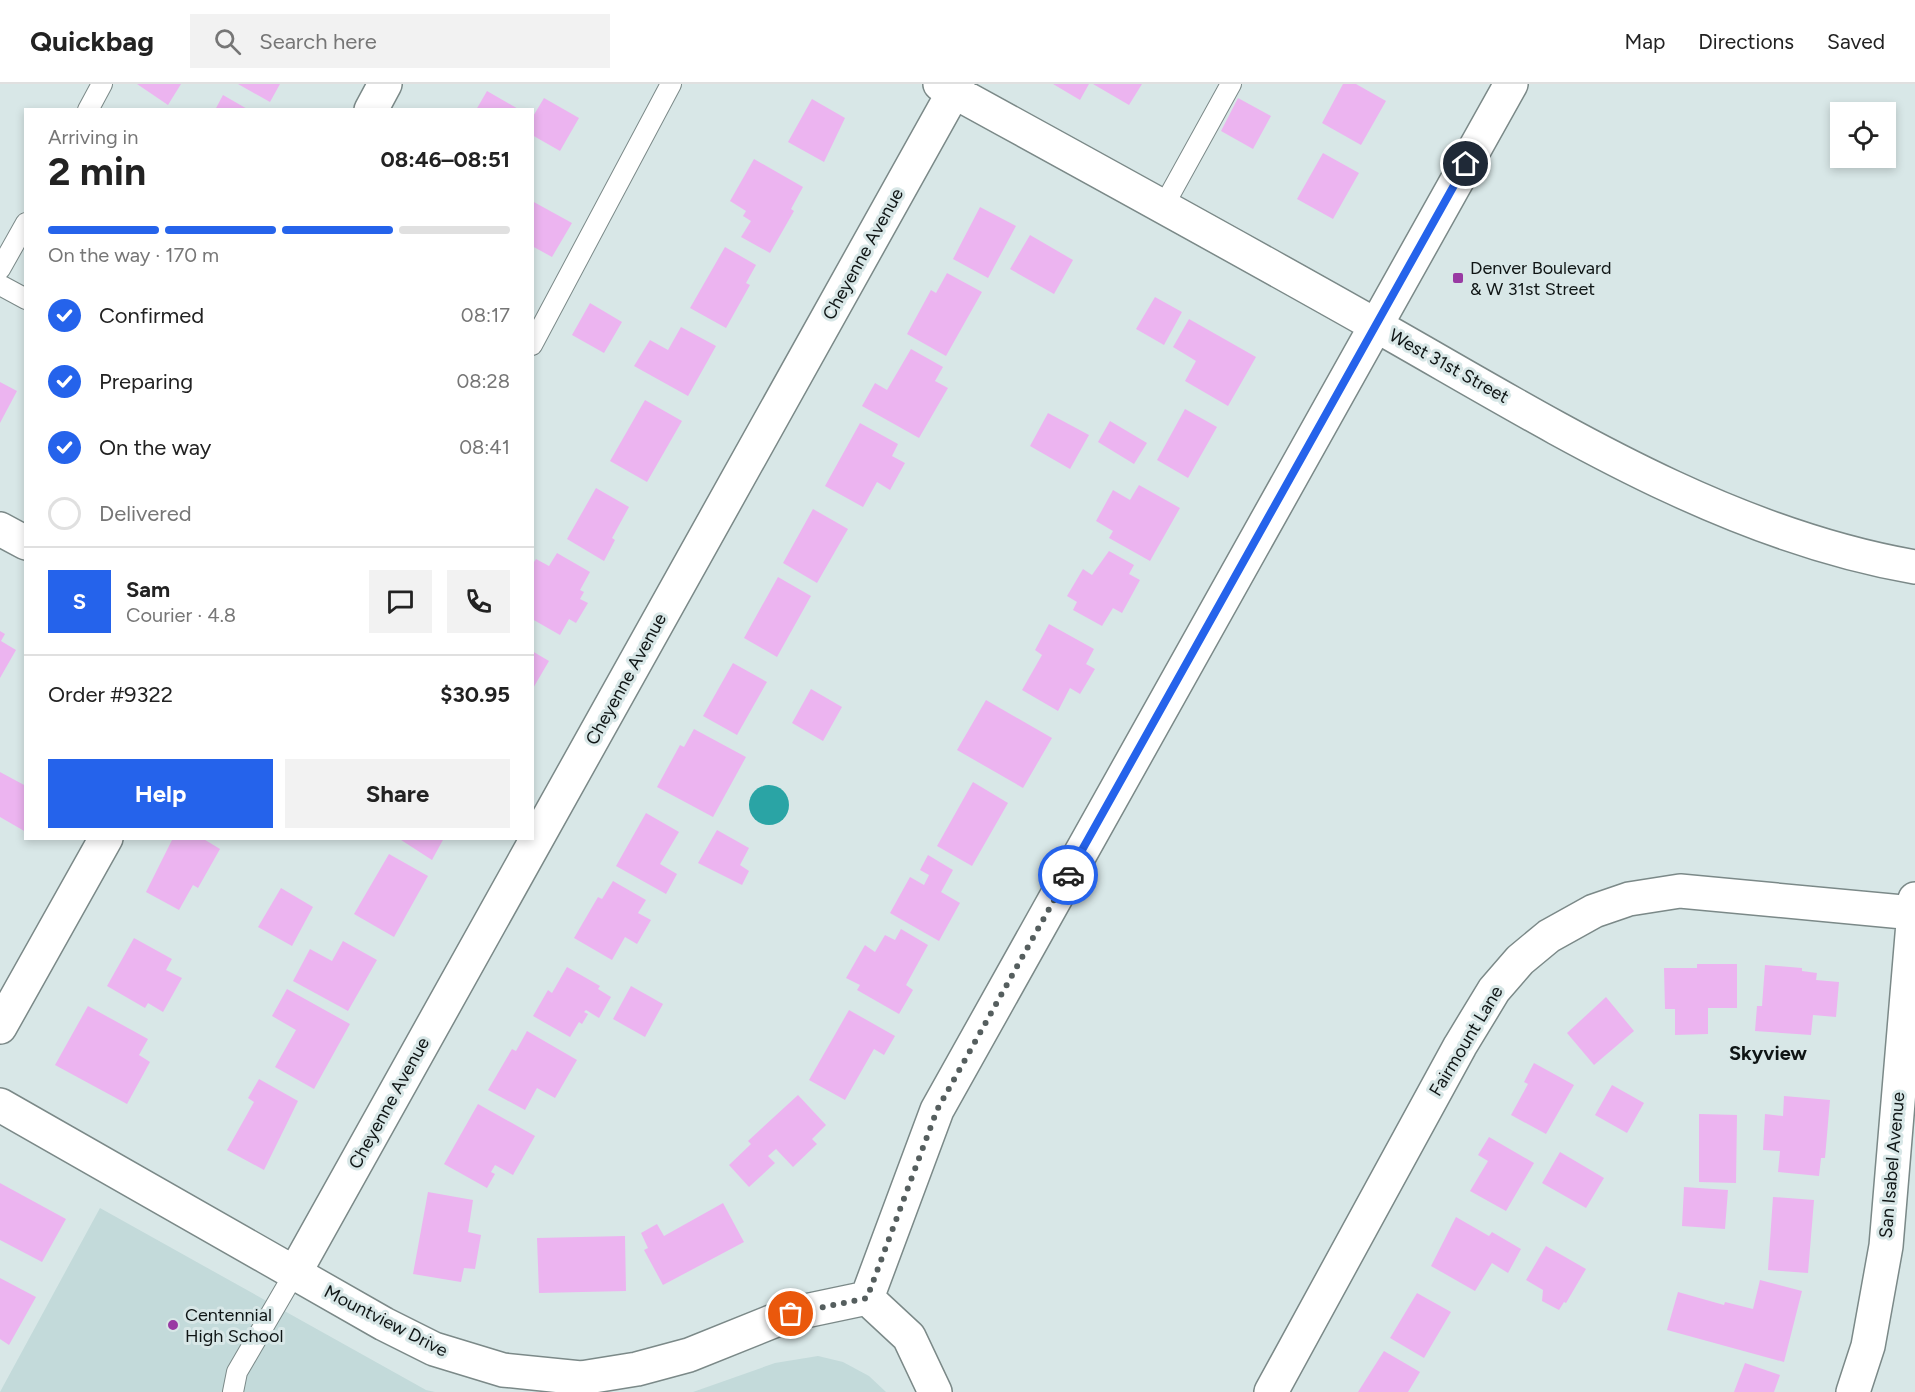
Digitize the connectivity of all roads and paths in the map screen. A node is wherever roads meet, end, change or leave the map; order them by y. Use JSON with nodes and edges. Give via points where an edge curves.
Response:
{"nodes":[{"id":1,"x":102,"y":84,"type":"edge"},
{"id":2,"x":385,"y":84,"type":"edge"},
{"id":3,"x":671,"y":84,"type":"edge"},
{"id":4,"x":1231,"y":84,"type":"edge"},
{"id":5,"x":1511,"y":84,"type":"edge"},
{"id":6,"x":950,"y":86,"type":"edge"},
{"id":7,"x":89,"y":108,"type":"edge"},
{"id":8,"x":371,"y":108,"type":"edge"},
{"id":9,"x":1162,"y":207,"type":"junction"},
{"id":10,"x":24,"y":227,"type":"edge"},
{"id":11,"x":0,"y":269,"type":"edge"},
{"id":12,"x":0,"y":285,"type":"edge"},
{"id":13,"x":24,"y":298,"type":"edge"},
{"id":14,"x":1375,"y":324,"type":"junction"},
{"id":15,"x":534,"y":341,"type":"edge"},
{"id":16,"x":0,"y":528,"type":"edge"},
{"id":17,"x":24,"y":542,"type":"edge"},
{"id":18,"x":1915,"y":567,"type":"edge"},
{"id":19,"x":534,"y":839,"type":"edge"},
{"id":20,"x":105,"y":840,"type":"edge"},
{"id":21,"x":534,"y":840,"type":"edge"},
{"id":22,"x":1914,"y":906,"type":"edge"},
{"id":23,"x":0,"y":1027,"type":"edge"},
{"id":24,"x":0,"y":1105,"type":"edge"},
{"id":25,"x":294,"y":1274,"type":"junction"},
{"id":26,"x":867,"y":1298,"type":"junction"},
{"id":27,"x":233,"y":1392,"type":"edge"},
{"id":28,"x":935,"y":1392,"type":"edge"},
{"id":29,"x":1271,"y":1392,"type":"edge"},
{"id":30,"x":1853,"y":1392,"type":"edge"}],
"edges":[{"from":1,"to":7,"type":"lane"},
{"from":2,"to":8,"type":"street"},
{"from":3,"to":15,"type":"lane"},
{"from":4,"to":9,"type":"lane"},
{"from":5,"to":14,"type":"street"},
{"from":6,"to":9,"type":"street","name":"West 31st Street"},
{"from":6,"to":19,"type":"street","name":"Cheyenne Avenue"},
{"from":9,"to":14,"type":"street","name":"West 31st Street"},
{"from":10,"to":11,"type":"lane"},
{"from":12,"to":13,"type":"lane"},
{"from":14,"to":18,"type":"street","name":"West 31st Street","via":[[1664,483],[1782,531]]},
{"from":14,"to":26,"type":"street","via":[[937,1110]]},
{"from":16,"to":17,"type":"street"},
{"from":20,"to":23,"type":"street"},
{"from":21,"to":25,"type":"street","name":"Cheyenne Avenue"},
{"from":22,"to":29,"type":"street","name":"Fairmount Lane","via":[[1680,891],[1629,899],[1594,911],[1549,936],[1520,960],[1494,990]]},
{"from":22,"to":30,"type":"street","name":"San Isabel Avenue","via":[[1886,1246],[1868,1346]]},
{"from":24,"to":25,"type":"street","name":"Mountview Drive"},
{"from":25,"to":26,"type":"street","name":"Mountview Drive","via":[[434,1349],[503,1370],[581,1378],[637,1370],[679,1358],[791,1314]]},
{"from":25,"to":27,"type":"lane","via":[[237,1371]]},
{"from":26,"to":28,"type":"street","via":[[909,1337]]}]}
